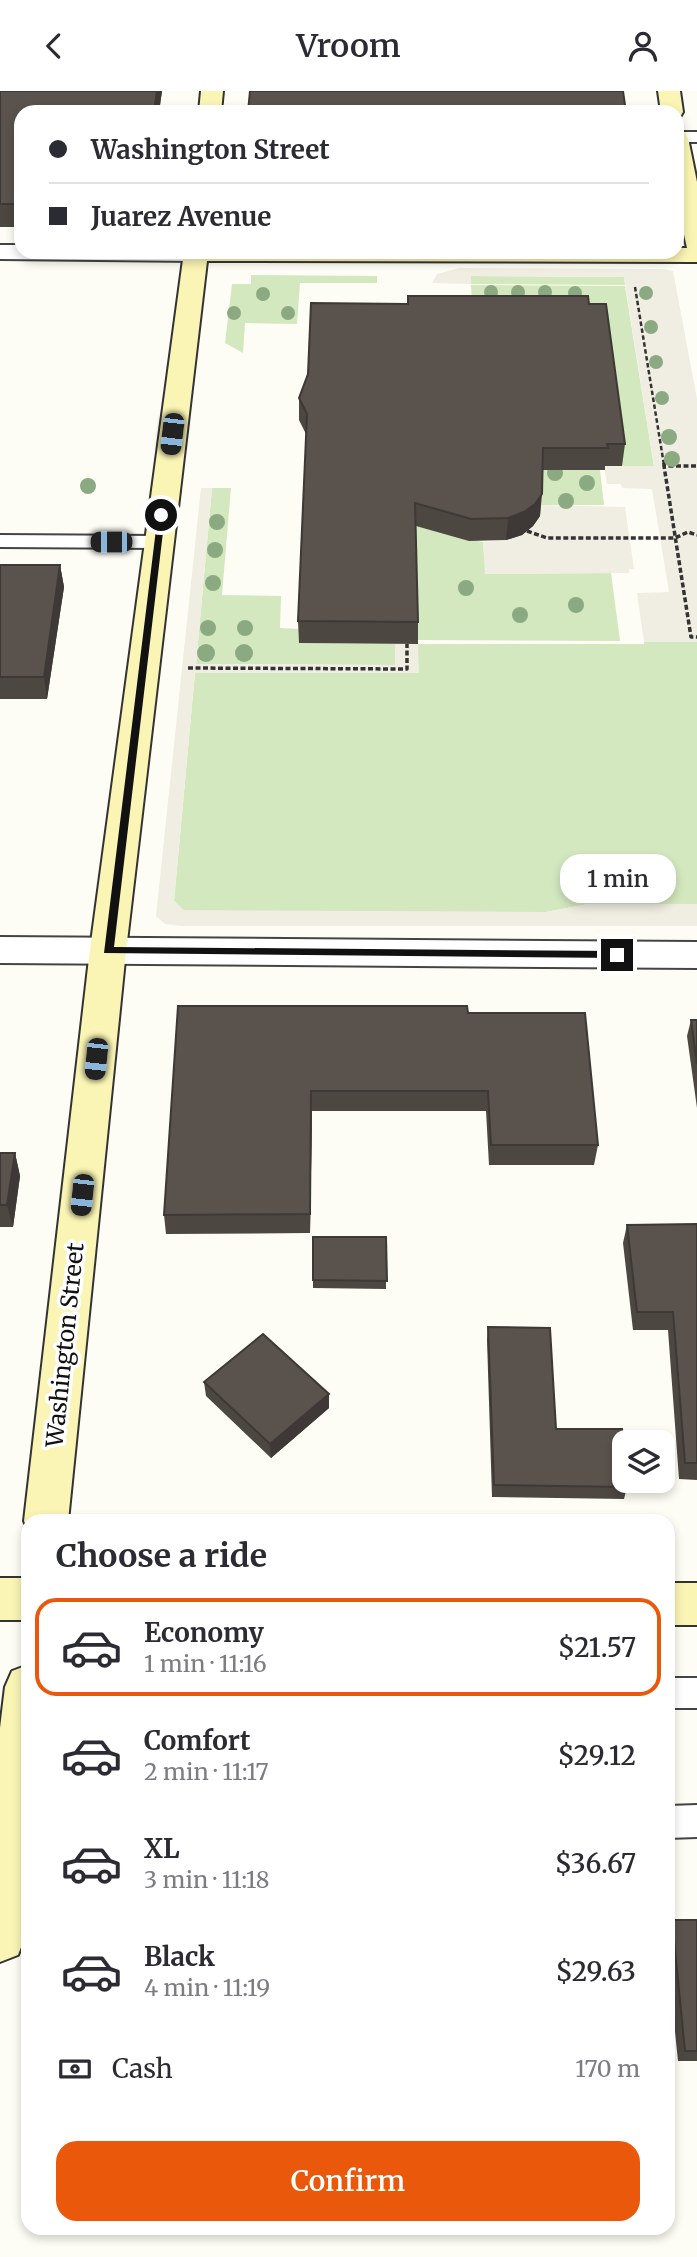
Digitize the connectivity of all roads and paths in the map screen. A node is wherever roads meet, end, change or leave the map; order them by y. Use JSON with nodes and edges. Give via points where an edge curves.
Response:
{"nodes":[{"id":1,"x":684,"y":175,"type":"edge"},
{"id":2,"x":697,"y":245,"type":"edge"},
{"id":3,"x":195,"y":259,"type":"edge"},
{"id":4,"x":635,"y":288,"type":"dead end"},
{"id":5,"x":664,"y":466,"type":"junction"},
{"id":6,"x":696,"y":466,"type":"edge"},
{"id":7,"x":527,"y":531,"type":"edge"},
{"id":8,"x":697,"y":535,"type":"edge"},
{"id":9,"x":676,"y":538,"type":"junction"},
{"id":10,"x":0,"y":541,"type":"edge"},
{"id":11,"x":158,"y":542,"type":"junction"},
{"id":12,"x":697,"y":637,"type":"edge"},
{"id":13,"x":407,"y":644,"type":"edge"},
{"id":14,"x":188,"y":669,"type":"dead end"},
{"id":15,"x":0,"y":950,"type":"edge"},
{"id":16,"x":108,"y":950,"type":"junction"},
{"id":17,"x":697,"y":955,"type":"edge"},
{"id":18,"x":47,"y":1514,"type":"edge"},
{"id":19,"x":0,"y":1599,"type":"edge"},
{"id":20,"x":21,"y":1599,"type":"edge"},
{"id":21,"x":675,"y":1604,"type":"edge"},
{"id":22,"x":697,"y":1604,"type":"edge"},
{"id":23,"x":675,"y":1693,"type":"edge"},
{"id":24,"x":697,"y":1693,"type":"edge"},
{"id":25,"x":21,"y":1750,"type":"edge"},
{"id":26,"x":697,"y":1821,"type":"edge"},
{"id":27,"x":675,"y":1822,"type":"edge"},
{"id":28,"x":0,"y":1937,"type":"edge"}],
"edges":[{"from":1,"to":2,"type":"main road"},
{"from":3,"to":11,"type":"main road","name":"Washington Street"},
{"from":4,"to":5,"type":"path"},
{"from":5,"to":6,"type":"path"},
{"from":5,"to":9,"type":"path"},
{"from":7,"to":9,"type":"path","via":[[547,538]]},
{"from":8,"to":9,"type":"path","via":[[688,532]]},
{"from":9,"to":12,"type":"path","via":[[691,637]]},
{"from":10,"to":11,"type":"lane"},
{"from":11,"to":16,"type":"main road","name":"Washington Street"},
{"from":13,"to":14,"type":"path","via":[[407,669]]},
{"from":15,"to":16,"type":"street"},
{"from":16,"to":17,"type":"street"},
{"from":16,"to":18,"type":"main road","name":"Washington Street"},
{"from":19,"to":20,"type":"main road"},
{"from":21,"to":22,"type":"main road"},
{"from":23,"to":24,"type":"lane"},
{"from":25,"to":28,"type":"main road"},
{"from":26,"to":27,"type":"lane"}]}
